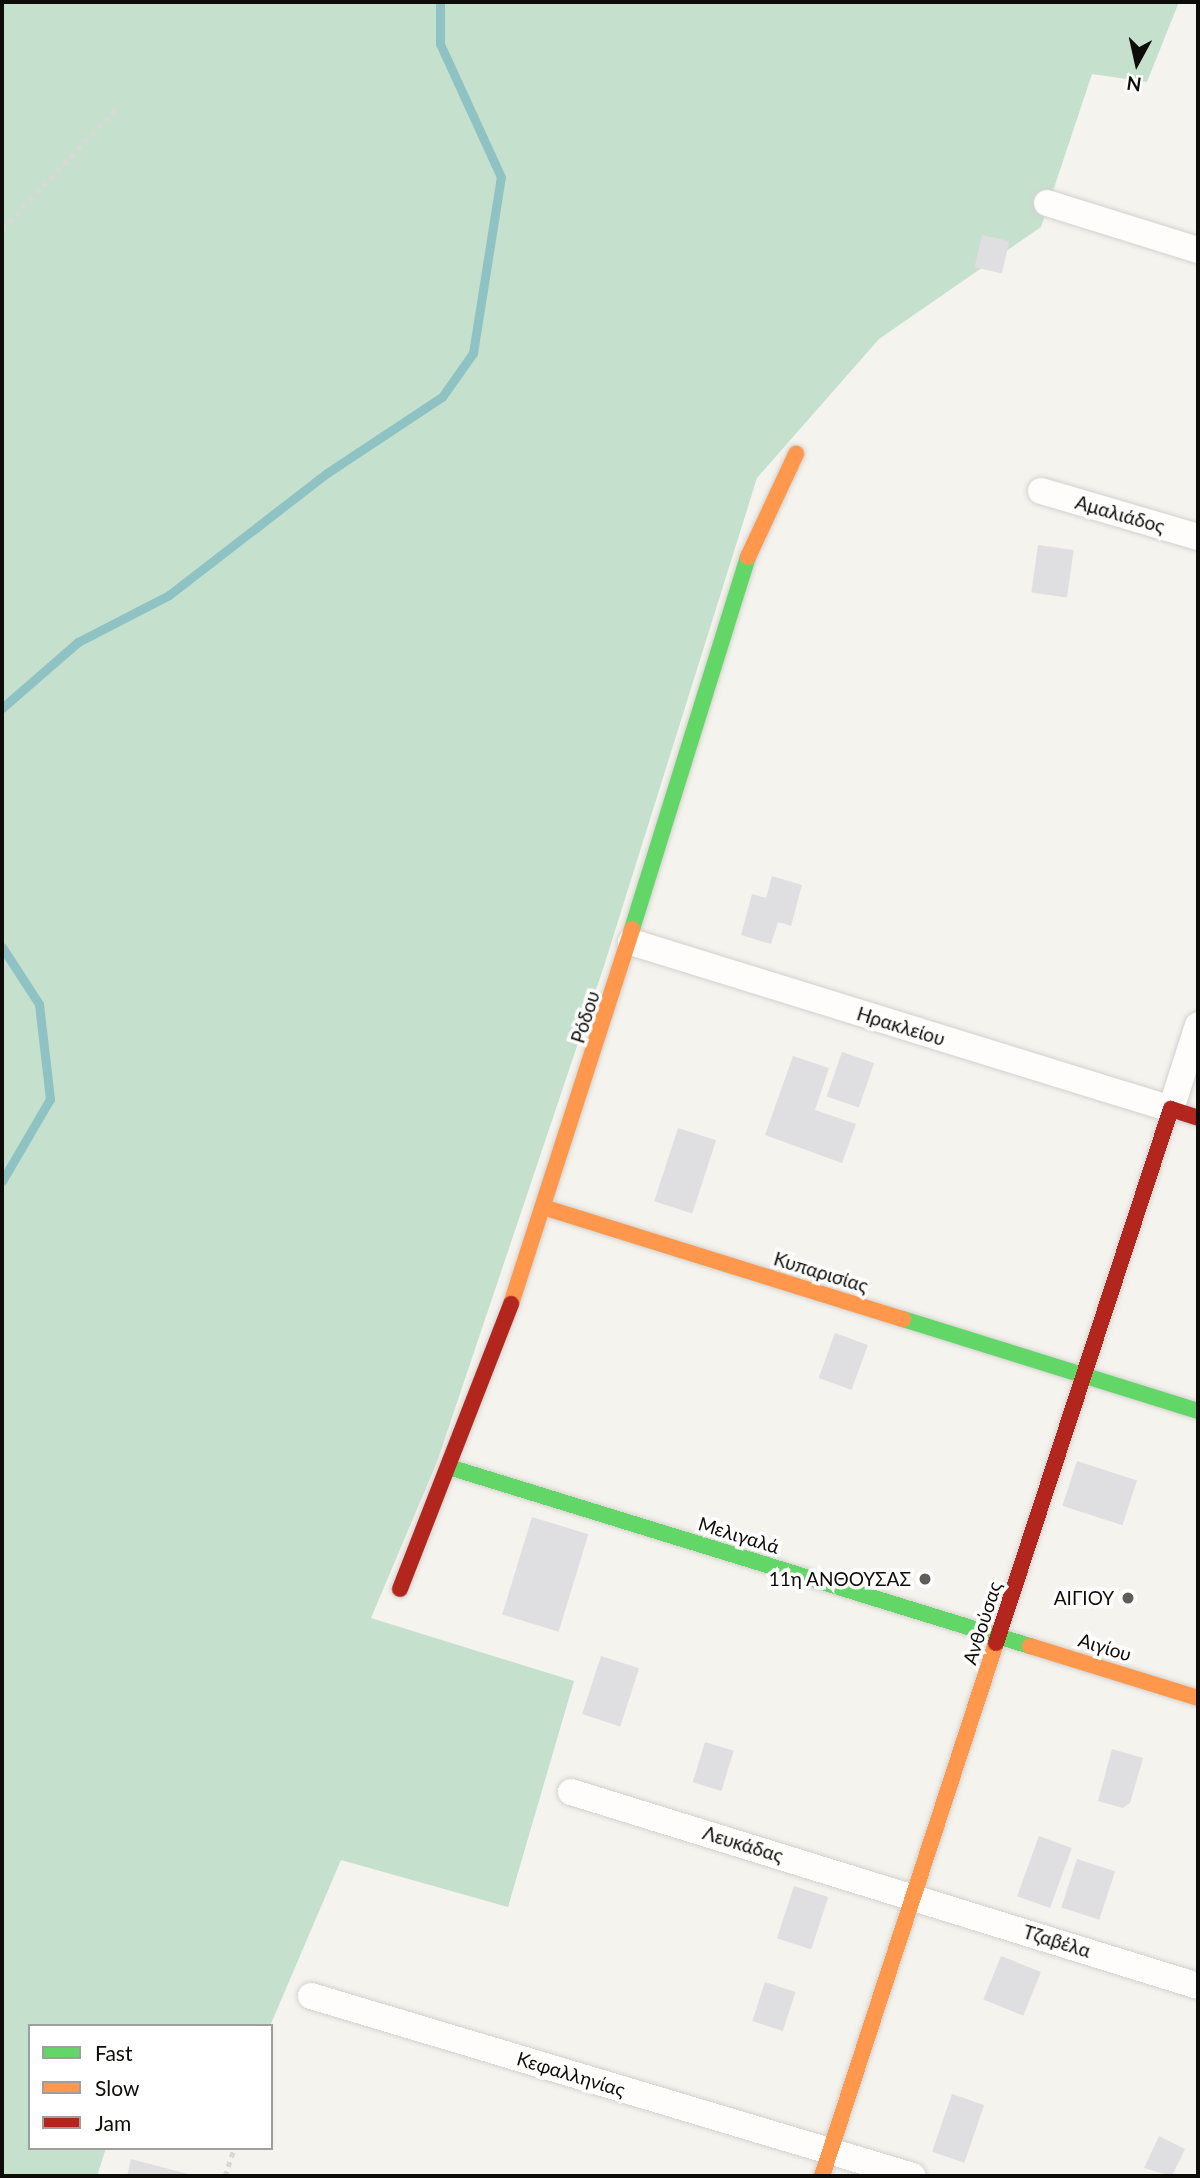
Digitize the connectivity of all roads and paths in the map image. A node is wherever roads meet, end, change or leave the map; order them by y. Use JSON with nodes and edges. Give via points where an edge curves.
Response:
{"nodes":[{"id":1,"x":117,"y":107,"type":"dead end"},
{"id":2,"x":1047,"y":203,"type":"dead end"},
{"id":3,"x":2,"y":230,"type":"edge"},
{"id":4,"x":1198,"y":250,"type":"edge"},
{"id":5,"x":796,"y":454,"type":"dead end"},
{"id":6,"x":1041,"y":491,"type":"dead end"},
{"id":7,"x":1198,"y":537,"type":"edge"},
{"id":8,"x":631,"y":943,"type":"junction"},
{"id":9,"x":1198,"y":1025,"type":"edge"},
{"id":10,"x":1171,"y":1109,"type":"junction"},
{"id":11,"x":1198,"y":1118,"type":"edge"},
{"id":12,"x":545,"y":1208,"type":"junction"},
{"id":13,"x":1085,"y":1377,"type":"junction"},
{"id":14,"x":1198,"y":1411,"type":"edge"},
{"id":15,"x":452,"y":1468,"type":"junction"},
{"id":16,"x":400,"y":1589,"type":"dead end"},
{"id":17,"x":999,"y":1637,"type":"junction"},
{"id":18,"x":1198,"y":1698,"type":"edge"},
{"id":19,"x":571,"y":1792,"type":"dead end"},
{"id":20,"x":915,"y":1896,"type":"junction"},
{"id":21,"x":1198,"y":1986,"type":"edge"},
{"id":22,"x":311,"y":1996,"type":"dead end"},
{"id":23,"x":233,"y":2150,"type":"edge"},
{"id":24,"x":830,"y":2151,"type":"junction"},
{"id":25,"x":225,"y":2176,"type":"edge"},
{"id":26,"x":822,"y":2176,"type":"edge"},
{"id":27,"x":913,"y":2176,"type":"edge"}],
"edges":[{"from":1,"to":3,"type":"path"},
{"from":2,"to":4,"type":"street"},
{"from":5,"to":8,"type":"street","name":"Ρόδου","via":[[748,555]]},
{"from":6,"to":7,"type":"street","name":"Αμαλιάδος"},
{"from":8,"to":10,"type":"street","name":"Ηρακλείου"},
{"from":8,"to":12,"type":"street","name":"Ρόδου"},
{"from":9,"to":10,"type":"street"},
{"from":10,"to":11,"type":"street"},
{"from":10,"to":13,"type":"street","name":"Ανθούσας"},
{"from":12,"to":13,"type":"street","name":"Κυπαρισίας"},
{"from":12,"to":15,"type":"street","name":"Ρόδου"},
{"from":13,"to":14,"type":"street","name":"Κυπαρισίας"},
{"from":13,"to":17,"type":"street","name":"Ανθούσας"},
{"from":15,"to":16,"type":"street","name":"Ρόδου"},
{"from":15,"to":17,"type":"street","name":"Μελιγαλά"},
{"from":17,"to":18,"type":"street","name":"Αιγίου"},
{"from":17,"to":20,"type":"street","name":"Ανθούσας"},
{"from":19,"to":20,"type":"street","name":"Λευκάδας"},
{"from":20,"to":21,"type":"street","name":"Τζαβέλα"},
{"from":20,"to":24,"type":"street","name":"Ανθούσας"},
{"from":22,"to":24,"type":"street","name":"Κεφαλληνίας"},
{"from":23,"to":25,"type":"path"},
{"from":24,"to":26,"type":"street","name":"Ανθούσας"},
{"from":24,"to":27,"type":"street","name":"Κεφαλληνίας"}]}
